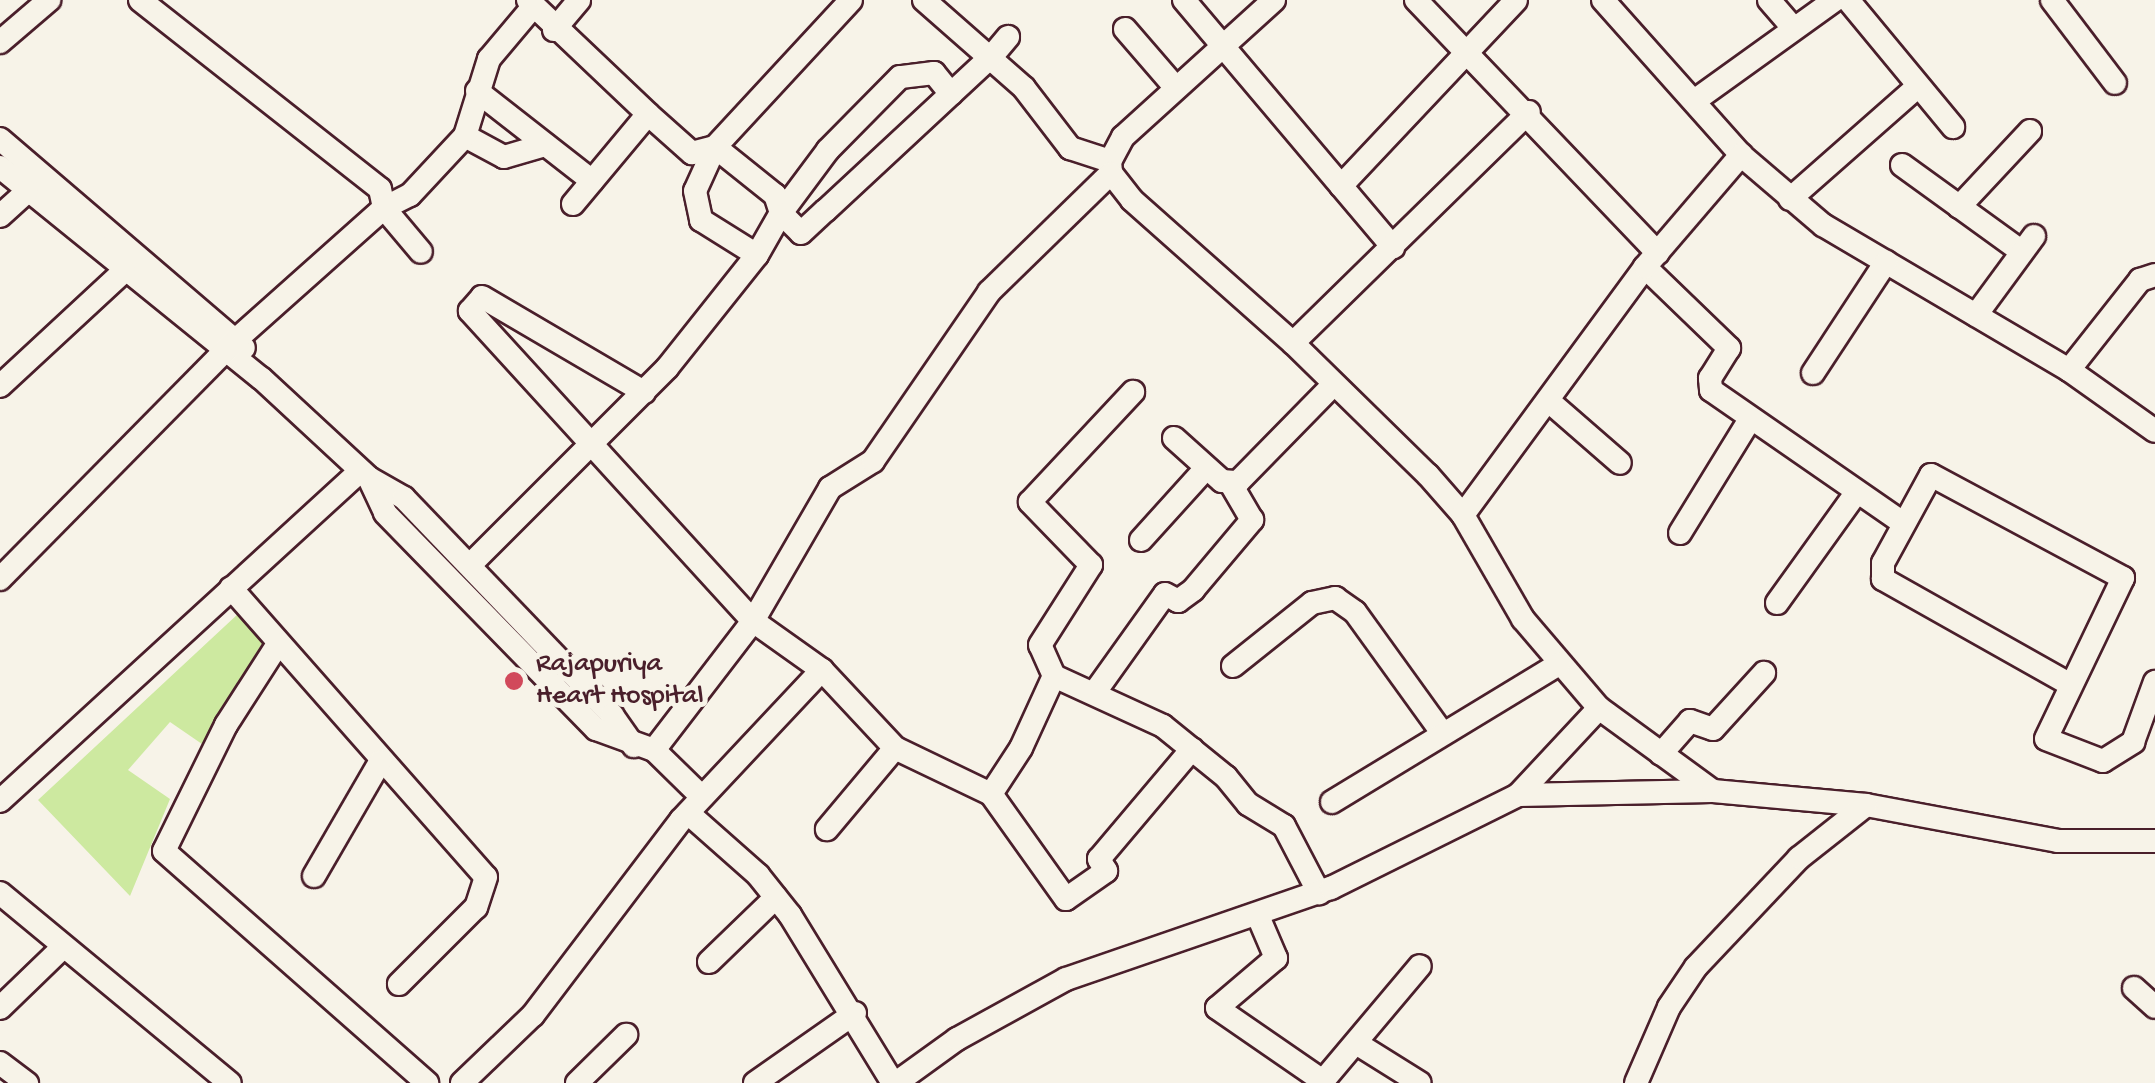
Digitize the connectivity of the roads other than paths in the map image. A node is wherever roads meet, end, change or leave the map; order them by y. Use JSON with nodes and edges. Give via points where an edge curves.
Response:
{"nodes":[{"id":1,"x":49,"y":0,"type":"edge"},
{"id":2,"x":140,"y":0,"type":"edge"},
{"id":3,"x":579,"y":0,"type":"edge"},
{"id":4,"x":852,"y":0,"type":"edge"},
{"id":5,"x":924,"y":0,"type":"edge"},
{"id":6,"x":1184,"y":0,"type":"edge"},
{"id":7,"x":1274,"y":0,"type":"edge"},
{"id":8,"x":1416,"y":0,"type":"edge"},
{"id":9,"x":1516,"y":0,"type":"edge"},
{"id":10,"x":1603,"y":0,"type":"edge"},
{"id":11,"x":1768,"y":0,"type":"edge"},
{"id":12,"x":1836,"y":0,"type":"edge"},
{"id":13,"x":1848,"y":0,"type":"edge"},
{"id":14,"x":2052,"y":0,"type":"edge"},
{"id":15,"x":530,"y":4,"type":"edge"},
{"id":16,"x":1793,"y":28,"type":"junction"},
{"id":17,"x":1125,"y":29,"type":"dead end"},
{"id":18,"x":554,"y":30,"type":"junction"},
{"id":19,"x":1008,"y":37,"type":"dead end"},
{"id":20,"x":0,"y":42,"type":"edge"},
{"id":21,"x":1220,"y":47,"type":"junction"},
{"id":22,"x":1468,"y":50,"type":"junction"},
{"id":23,"x":992,"y":56,"type":"junction"},
{"id":24,"x":2115,"y":83,"type":"dead end"},
{"id":25,"x":1918,"y":86,"type":"junction"},
{"id":26,"x":1176,"y":88,"type":"junction"},
{"id":27,"x":477,"y":91,"type":"junction"},
{"id":28,"x":951,"y":94,"type":"junction"},
{"id":29,"x":1697,"y":99,"type":"junction"},
{"id":30,"x":1530,"y":112,"type":"junction"},
{"id":31,"x":648,"y":114,"type":"junction"},
{"id":32,"x":1953,"y":127,"type":"dead end"},
{"id":33,"x":2030,"y":132,"type":"dead end"},
{"id":34,"x":465,"y":136,"type":"junction"},
{"id":35,"x":0,"y":140,"type":"edge"},
{"id":36,"x":545,"y":145,"type":"junction"},
{"id":37,"x":715,"y":147,"type":"junction"},
{"id":38,"x":1741,"y":156,"type":"junction"},
{"id":39,"x":1902,"y":165,"type":"dead end"},
{"id":40,"x":0,"y":167,"type":"edge"},
{"id":41,"x":1110,"y":167,"type":"junction"},
{"id":42,"x":592,"y":181,"type":"junction"},
{"id":43,"x":1341,"y":186,"type":"junction"},
{"id":44,"x":27,"y":192,"type":"junction"},
{"id":45,"x":1790,"y":199,"type":"junction"},
{"id":46,"x":572,"y":204,"type":"dead end"},
{"id":47,"x":1959,"y":207,"type":"junction"},
{"id":48,"x":384,"y":208,"type":"junction"},
{"id":49,"x":781,"y":214,"type":"junction"},
{"id":50,"x":0,"y":216,"type":"edge"},
{"id":51,"x":1393,"y":247,"type":"junction"},
{"id":52,"x":421,"y":252,"type":"dead end"},
{"id":53,"x":757,"y":255,"type":"junction"},
{"id":54,"x":1652,"y":260,"type":"junction"},
{"id":55,"x":1886,"y":262,"type":"junction"},
{"id":56,"x":124,"y":271,"type":"junction"},
{"id":57,"x":2155,"y":274,"type":"edge"},
{"id":58,"x":1976,"y":315,"type":"junction"},
{"id":59,"x":1293,"y":343,"type":"junction"},
{"id":60,"x":232,"y":346,"type":"junction"},
{"id":61,"x":2069,"y":370,"type":"junction"},
{"id":62,"x":1813,"y":373,"type":"dead end"},
{"id":63,"x":1334,"y":384,"type":"junction"},
{"id":64,"x":0,"y":386,"type":"edge"},
{"id":65,"x":644,"y":392,"type":"junction"},
{"id":66,"x":1133,"y":392,"type":"dead end"},
{"id":67,"x":1551,"y":403,"type":"junction"},
{"id":68,"x":1750,"y":419,"type":"junction"},
{"id":69,"x":2155,"y":430,"type":"edge"},
{"id":70,"x":1174,"y":438,"type":"dead end"},
{"id":71,"x":591,"y":447,"type":"junction"},
{"id":72,"x":1620,"y":463,"type":"dead end"},
{"id":73,"x":1206,"y":468,"type":"junction"},
{"id":74,"x":364,"y":475,"type":"junction"},
{"id":75,"x":1231,"y":484,"type":"junction"},
{"id":76,"x":1856,"y":493,"type":"junction"},
{"id":77,"x":1463,"y":516,"type":"junction"},
{"id":78,"x":1903,"y":523,"type":"junction"},
{"id":79,"x":1680,"y":533,"type":"dead end"},
{"id":80,"x":1141,"y":540,"type":"dead end"},
{"id":81,"x":470,"y":565,"type":"junction"},
{"id":82,"x":0,"y":579,"type":"edge"},
{"id":83,"x":231,"y":588,"type":"junction"},
{"id":84,"x":1776,"y":603,"type":"dead end"},
{"id":85,"x":753,"y":621,"type":"junction"},
{"id":86,"x":278,"y":644,"type":"junction"},
{"id":87,"x":1559,"y":664,"type":"junction"},
{"id":88,"x":1233,"y":666,"type":"dead end"},
{"id":89,"x":822,"y":670,"type":"junction"},
{"id":90,"x":1764,"y":673,"type":"dead end"},
{"id":91,"x":1054,"y":676,"type":"junction"},
{"id":92,"x":2155,"y":682,"type":"edge"},
{"id":93,"x":2071,"y":685,"type":"junction"},
{"id":94,"x":1095,"y":692,"type":"junction"},
{"id":95,"x":1599,"y":708,"type":"junction"},
{"id":96,"x":1444,"y":734,"type":"junction"},
{"id":97,"x":644,"y":748,"type":"junction"},
{"id":98,"x":895,"y":748,"type":"junction"},
{"id":99,"x":1192,"y":749,"type":"junction"},
{"id":100,"x":1661,"y":754,"type":"junction"},
{"id":101,"x":380,"y":762,"type":"junction"},
{"id":102,"x":1713,"y":790,"type":"junction"},
{"id":103,"x":991,"y":794,"type":"junction"},
{"id":104,"x":1518,"y":795,"type":"junction"},
{"id":105,"x":0,"y":801,"type":"edge"},
{"id":106,"x":1332,"y":802,"type":"dead end"},
{"id":107,"x":695,"y":805,"type":"junction"},
{"id":108,"x":1866,"y":806,"type":"junction"},
{"id":109,"x":827,"y":830,"type":"dead end"},
{"id":110,"x":2155,"y":841,"type":"edge"},
{"id":111,"x":314,"y":876,"type":"dead end"},
{"id":112,"x":0,"y":893,"type":"edge"},
{"id":113,"x":1319,"y":893,"type":"junction"},
{"id":114,"x":776,"y":897,"type":"junction"},
{"id":115,"x":1258,"y":916,"type":"junction"},
{"id":116,"x":61,"y":949,"type":"junction"},
{"id":117,"x":708,"y":962,"type":"dead end"},
{"id":118,"x":1420,"y":966,"type":"dead end"},
{"id":119,"x":399,"y":984,"type":"dead end"},
{"id":120,"x":2134,"y":988,"type":"dead end"},
{"id":121,"x":2155,"y":1007,"type":"edge"},
{"id":122,"x":0,"y":1008,"type":"edge"},
{"id":123,"x":855,"y":1013,"type":"junction"},
{"id":124,"x":626,"y":1035,"type":"dead end"},
{"id":125,"x":1356,"y":1043,"type":"junction"},
{"id":126,"x":0,"y":1063,"type":"edge"},
{"id":127,"x":27,"y":1083,"type":"edge"},
{"id":128,"x":230,"y":1083,"type":"edge"},
{"id":129,"x":428,"y":1083,"type":"edge"},
{"id":130,"x":462,"y":1083,"type":"edge"},
{"id":131,"x":578,"y":1083,"type":"edge"},
{"id":132,"x":755,"y":1083,"type":"edge"},
{"id":133,"x":894,"y":1083,"type":"edge"},
{"id":134,"x":1420,"y":1083,"type":"edge"},
{"id":135,"x":1636,"y":1083,"type":"edge"}],
"edges":[{"from":1,"to":20,"type":"street"},
{"from":2,"to":48,"type":"street","via":[[380,189]]},
{"from":3,"to":18,"type":"street"},
{"from":4,"to":37,"type":"street"},
{"from":5,"to":23,"type":"street"},
{"from":6,"to":21,"type":"street"},
{"from":7,"to":21,"type":"street"},
{"from":8,"to":22,"type":"street"},
{"from":9,"to":22,"type":"street"},
{"from":10,"to":29,"type":"street"},
{"from":11,"to":16,"type":"street"},
{"from":12,"to":16,"type":"street"},
{"from":13,"to":25,"type":"street"},
{"from":14,"to":24,"type":"street"},
{"from":15,"to":18,"type":"street"},
{"from":15,"to":27,"type":"street","via":[[489,59]]},
{"from":16,"to":29,"type":"street"},
{"from":17,"to":26,"type":"street"},
{"from":18,"to":31,"type":"street"},
{"from":19,"to":23,"type":"street"},
{"from":21,"to":26,"type":"street"},
{"from":21,"to":43,"type":"street"},
{"from":22,"to":30,"type":"street"},
{"from":22,"to":43,"type":"street"},
{"from":23,"to":28,"type":"street"},
{"from":23,"to":41,"type":"street","via":[[1070,148]]},
{"from":25,"to":32,"type":"street"},
{"from":25,"to":45,"type":"street"},
{"from":26,"to":41,"type":"street","via":[[1124,138]]},
{"from":27,"to":34,"type":"street"},
{"from":27,"to":36,"type":"street"},
{"from":28,"to":49,"type":"street","via":[[801,233]]},
{"from":28,"to":49,"type":"street","via":[[934,73],[900,77],[828,150]]},
{"from":29,"to":38,"type":"street"},
{"from":30,"to":51,"type":"street"},
{"from":30,"to":54,"type":"street"},
{"from":31,"to":37,"type":"street","via":[[692,153]]},
{"from":31,"to":42,"type":"street"},
{"from":33,"to":47,"type":"street"},
{"from":34,"to":36,"type":"street","via":[[504,157]]},
{"from":34,"to":48,"type":"street","via":[[410,195]]},
{"from":35,"to":60,"type":"street"},
{"from":36,"to":42,"type":"street"},
{"from":37,"to":49,"type":"street","via":[[775,194]]},
{"from":37,"to":53,"type":"street","via":[[696,191],[701,220]]},
{"from":38,"to":45,"type":"street"},
{"from":38,"to":54,"type":"street"},
{"from":39,"to":47,"type":"street"},
{"from":40,"to":44,"type":"street"},
{"from":41,"to":59,"type":"street","via":[[1132,200]]},
{"from":41,"to":85,"type":"street","via":[[988,292],[873,461],[830,488]]},
{"from":42,"to":46,"type":"street"},
{"from":43,"to":51,"type":"street"},
{"from":44,"to":50,"type":"street"},
{"from":44,"to":56,"type":"street"},
{"from":45,"to":55,"type":"street"},
{"from":47,"to":58,"type":"street","via":[[2028,244]]},
{"from":48,"to":52,"type":"street"},
{"from":48,"to":60,"type":"street"},
{"from":49,"to":53,"type":"street"},
{"from":51,"to":59,"type":"street"},
{"from":53,"to":65,"type":"street"},
{"from":54,"to":67,"type":"street"},
{"from":54,"to":68,"type":"street","via":[[1729,348],[1709,385]]},
{"from":55,"to":58,"type":"street"},
{"from":55,"to":62,"type":"street"},
{"from":56,"to":60,"type":"street"},
{"from":56,"to":64,"type":"street"},
{"from":57,"to":61,"type":"street","via":[[2140,280]]},
{"from":58,"to":61,"type":"street"},
{"from":59,"to":63,"type":"street"},
{"from":60,"to":74,"type":"street"},
{"from":60,"to":82,"type":"street"},
{"from":61,"to":69,"type":"street"},
{"from":63,"to":75,"type":"street"},
{"from":63,"to":77,"type":"street"},
{"from":65,"to":71,"type":"street"},
{"from":65,"to":71,"type":"street","via":[[482,297],[470,311]]},
{"from":66,"to":91,"type":"street","via":[[1030,502],[1091,564],[1040,645]]},
{"from":67,"to":72,"type":"street"},
{"from":67,"to":77,"type":"street"},
{"from":68,"to":76,"type":"street"},
{"from":68,"to":79,"type":"street"},
{"from":70,"to":73,"type":"street"},
{"from":71,"to":81,"type":"street"},
{"from":71,"to":85,"type":"street"},
{"from":73,"to":75,"type":"street"},
{"from":73,"to":80,"type":"street"},
{"from":74,"to":81,"type":"street","via":[[404,498]]},
{"from":74,"to":83,"type":"street"},
{"from":74,"to":97,"type":"street","via":[[385,513],[596,729]]},
{"from":75,"to":94,"type":"street","via":[[1252,520],[1193,590],[1178,601],[1164,594]]},
{"from":76,"to":78,"type":"street"},
{"from":76,"to":84,"type":"street"},
{"from":77,"to":87,"type":"street","via":[[1523,619]]},
{"from":78,"to":93,"type":"street","via":[[1880,571],[1888,586]]},
{"from":78,"to":93,"type":"street","via":[[1926,479],[1937,476],[2123,578]]},
{"from":81,"to":97,"type":"street"},
{"from":83,"to":86,"type":"street"},
{"from":83,"to":105,"type":"street"},
{"from":85,"to":89,"type":"street"},
{"from":85,"to":97,"type":"street"},
{"from":86,"to":101,"type":"street"},
{"from":86,"to":129,"type":"street","via":[[226,724],[164,852]]},
{"from":87,"to":95,"type":"street"},
{"from":87,"to":96,"type":"street"},
{"from":88,"to":96,"type":"street","via":[[1312,603],[1335,598],[1355,612]]},
{"from":89,"to":98,"type":"street"},
{"from":89,"to":107,"type":"street"},
{"from":90,"to":100,"type":"street","via":[[1713,729],[1684,724]]},
{"from":91,"to":94,"type":"street"},
{"from":91,"to":103,"type":"street"},
{"from":92,"to":93,"type":"street","via":[[2133,742],[2103,761],[2046,739]]},
{"from":94,"to":99,"type":"street","via":[[1163,726]]},
{"from":95,"to":100,"type":"street"},
{"from":95,"to":104,"type":"street"},
{"from":96,"to":106,"type":"street"},
{"from":97,"to":107,"type":"street"},
{"from":98,"to":103,"type":"street"},
{"from":98,"to":109,"type":"street"},
{"from":99,"to":103,"type":"street","via":[[1099,859],[1106,871],[1066,898]]},
{"from":99,"to":113,"type":"street","via":[[1248,804],[1284,826]]},
{"from":100,"to":102,"type":"street"},
{"from":101,"to":111,"type":"street"},
{"from":101,"to":119,"type":"street","via":[[486,877],[476,908]]},
{"from":102,"to":104,"type":"street"},
{"from":102,"to":108,"type":"street"},
{"from":104,"to":113,"type":"street"},
{"from":107,"to":114,"type":"street"},
{"from":107,"to":130,"type":"street","via":[[533,1015]]},
{"from":108,"to":110,"type":"street","via":[[2058,840]]},
{"from":108,"to":135,"type":"street","via":[[1798,858],[1696,967],[1669,1007]]},
{"from":112,"to":116,"type":"street"},
{"from":113,"to":115,"type":"street"},
{"from":114,"to":117,"type":"street"},
{"from":114,"to":123,"type":"street"},
{"from":115,"to":125,"type":"street","via":[[1276,958],[1217,1008],[1323,1081]]},
{"from":115,"to":133,"type":"street","via":[[1066,979],[957,1039]]},
{"from":116,"to":122,"type":"street"},
{"from":116,"to":128,"type":"street"},
{"from":118,"to":125,"type":"street"},
{"from":120,"to":121,"type":"street"},
{"from":123,"to":132,"type":"street"},
{"from":123,"to":133,"type":"street"},
{"from":124,"to":131,"type":"street"},
{"from":125,"to":134,"type":"street"},
{"from":126,"to":127,"type":"street"}]}
